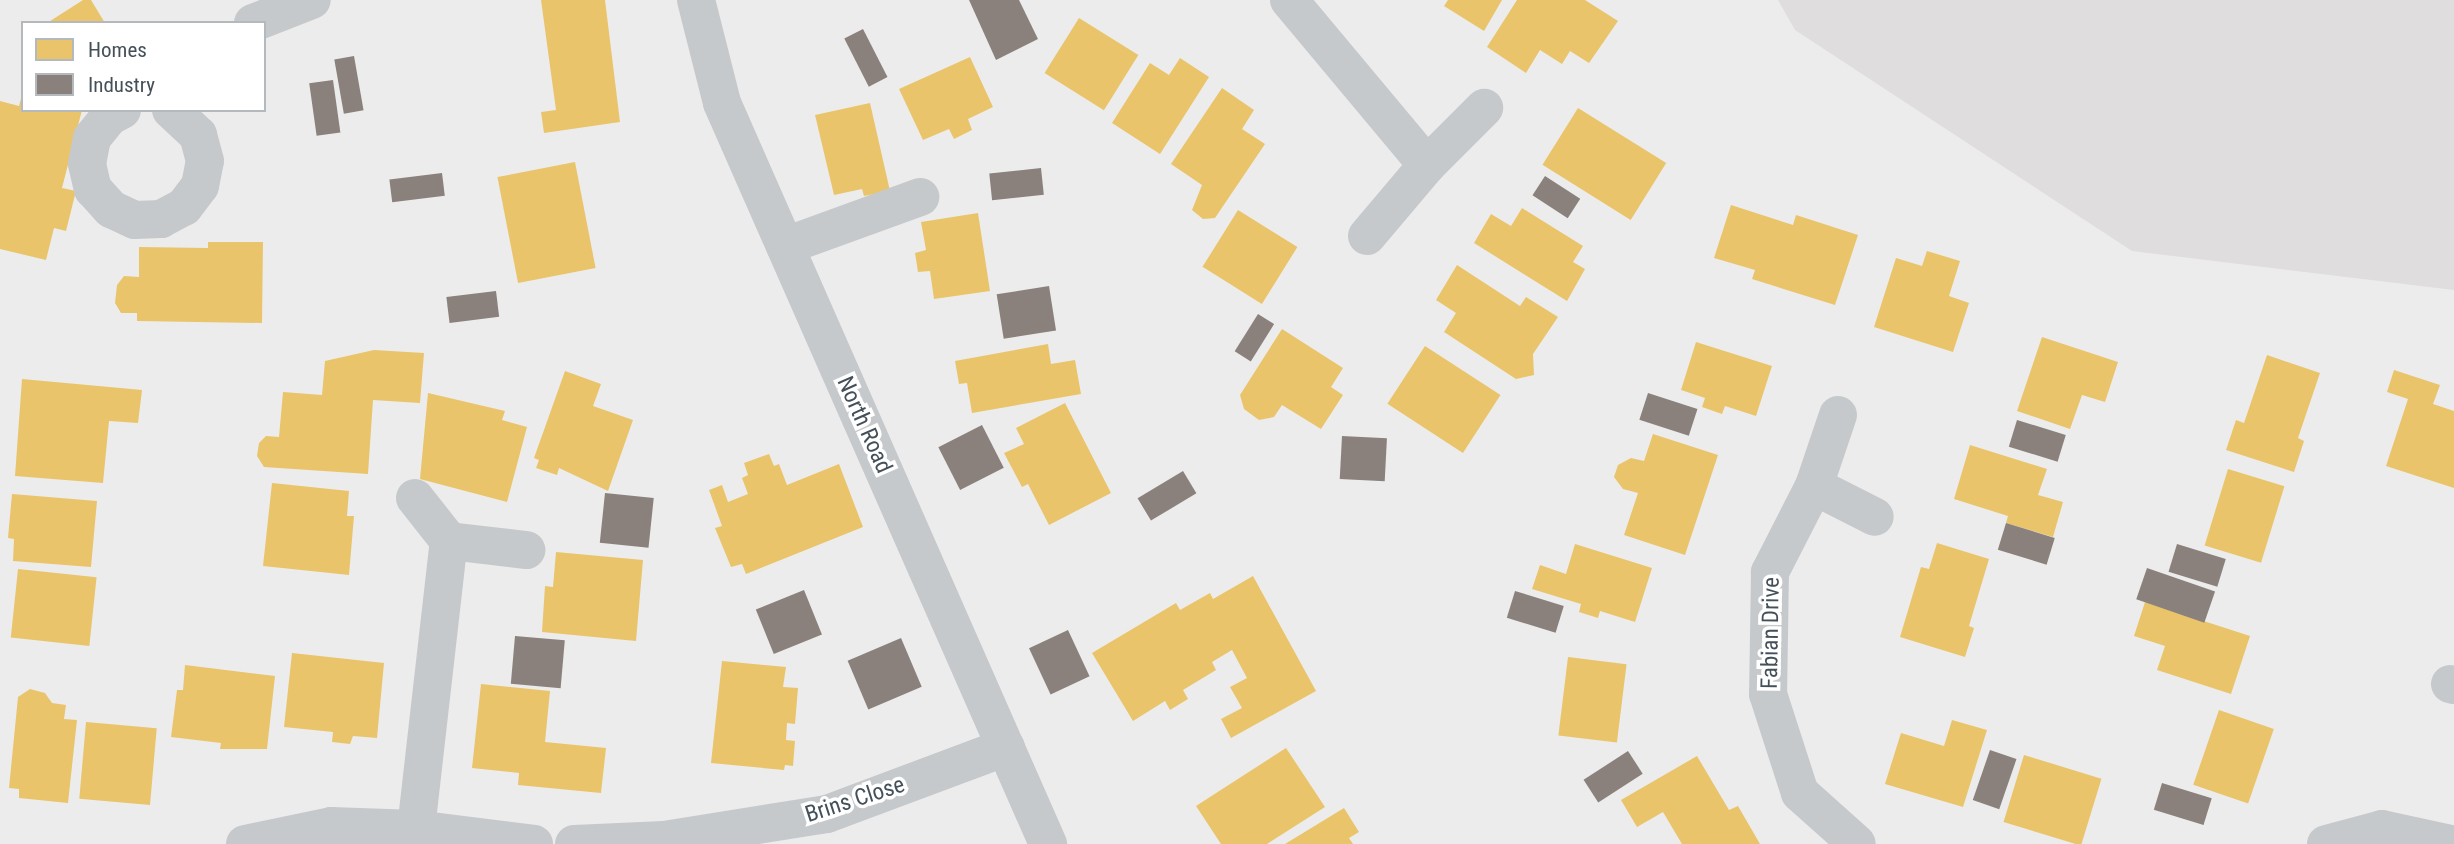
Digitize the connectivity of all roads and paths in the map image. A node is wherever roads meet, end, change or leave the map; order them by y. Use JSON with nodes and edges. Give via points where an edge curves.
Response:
{"nodes":[{"id":1,"x":312,"y":0,"type":"edge"},
{"id":2,"x":696,"y":0,"type":"edge"},
{"id":3,"x":1289,"y":0,"type":"edge"},
{"id":4,"x":258,"y":21,"type":"edge"},
{"id":5,"x":1484,"y":108,"type":"dead end"},
{"id":6,"x":118,"y":112,"type":"edge"},
{"id":7,"x":175,"y":112,"type":"edge"},
{"id":8,"x":1427,"y":165,"type":"junction"},
{"id":9,"x":920,"y":197,"type":"dead end"},
{"id":10,"x":1367,"y":236,"type":"dead end"},
{"id":11,"x":785,"y":246,"type":"junction"},
{"id":12,"x":1838,"y":415,"type":"dead end"},
{"id":13,"x":1814,"y":486,"type":"junction"},
{"id":14,"x":415,"y":498,"type":"dead end"},
{"id":15,"x":1875,"y":517,"type":"dead end"},
{"id":16,"x":449,"y":541,"type":"junction"},
{"id":17,"x":526,"y":550,"type":"dead end"},
{"id":18,"x":1006,"y":747,"type":"junction"},
{"id":19,"x":431,"y":835,"type":"edge"},
{"id":20,"x":246,"y":844,"type":"edge"},
{"id":21,"x":534,"y":844,"type":"edge"},
{"id":22,"x":574,"y":844,"type":"edge"},
{"id":23,"x":1048,"y":844,"type":"edge"},
{"id":24,"x":1857,"y":844,"type":"edge"},
{"id":25,"x":2326,"y":844,"type":"edge"},
{"id":26,"x":2451,"y":844,"type":"edge"}],
"edges":[{"from":1,"to":4,"type":"street"},
{"from":2,"to":11,"type":"street","name":"North Road","via":[[722,103]]},
{"from":3,"to":8,"type":"street"},
{"from":5,"to":8,"type":"street"},
{"from":6,"to":7,"type":"street","via":[[108,117],[92,138],[88,164],[93,189],[111,209],[135,220],[160,219],[184,207],[200,186],[205,161],[198,135]]},
{"from":8,"to":10,"type":"street"},
{"from":9,"to":11,"type":"street"},
{"from":11,"to":18,"type":"street","name":"North Road"},
{"from":12,"to":13,"type":"street","name":"Fabian Drive"},
{"from":13,"to":15,"type":"street"},
{"from":13,"to":24,"type":"street","name":"Fabian Drive","via":[[1770,572],[1768,694],[1800,793]]},
{"from":14,"to":16,"type":"street"},
{"from":16,"to":17,"type":"street"},
{"from":16,"to":19,"type":"street"},
{"from":18,"to":22,"type":"street","name":"Brins Close","via":[[827,814],[664,840]]},
{"from":18,"to":23,"type":"street","name":"North Road"},
{"from":19,"to":20,"type":"street","via":[[331,826]]},
{"from":19,"to":21,"type":"street"},
{"from":25,"to":26,"type":"street","via":[[2382,829]]}]}
